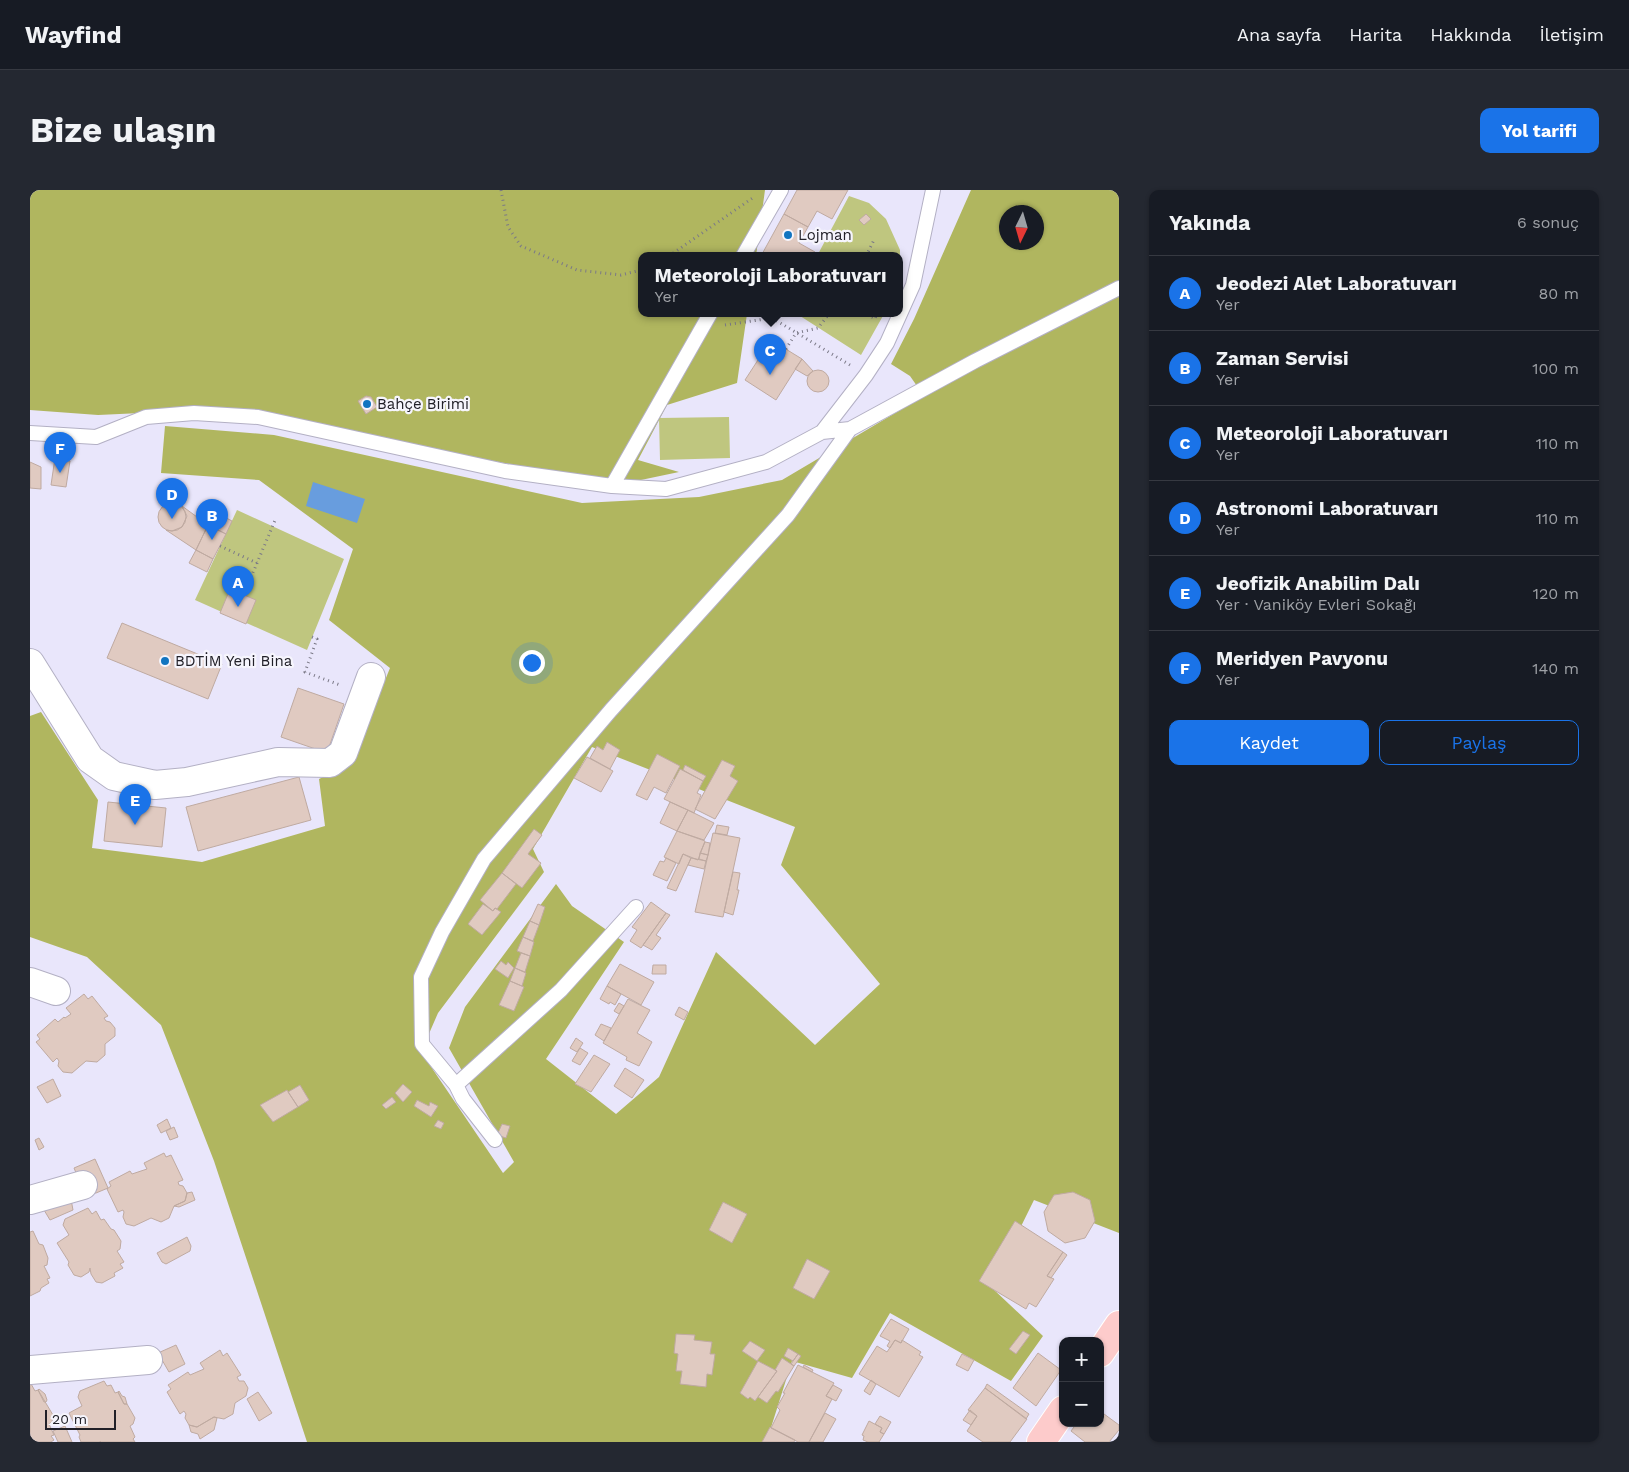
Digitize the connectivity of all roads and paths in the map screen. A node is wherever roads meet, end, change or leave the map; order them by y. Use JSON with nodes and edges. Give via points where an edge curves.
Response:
{"nodes":[{"id":1,"x":501,"y":190,"type":"edge"},
{"id":2,"x":781,"y":190,"type":"edge"},
{"id":3,"x":933,"y":190,"type":"edge"},
{"id":4,"x":756,"y":196,"type":"dead end"},
{"id":5,"x":874,"y":240,"type":"dead end"},
{"id":6,"x":675,"y":252,"type":"edge"},
{"id":7,"x":745,"y":252,"type":"edge"},
{"id":8,"x":868,"y":252,"type":"edge"},
{"id":9,"x":638,"y":271,"type":"edge"},
{"id":10,"x":1119,"y":288,"type":"edge"},
{"id":11,"x":903,"y":307,"type":"edge"},
{"id":12,"x":708,"y":317,"type":"edge"},
{"id":13,"x":827,"y":317,"type":"edge"},
{"id":14,"x":899,"y":317,"type":"edge"},
{"id":15,"x":772,"y":318,"type":"joint"},
{"id":16,"x":702,"y":329,"type":"junction"},
{"id":17,"x":796,"y":333,"type":"junction"},
{"id":18,"x":786,"y":349,"type":"dead end"},
{"id":19,"x":855,"y":368,"type":"dead end"},
{"id":20,"x":850,"y":429,"type":"junction"},
{"id":21,"x":822,"y":432,"type":"junction"},
{"id":22,"x":30,"y":433,"type":"edge"},
{"id":23,"x":612,"y":486,"type":"junction"},
{"id":24,"x":276,"y":518,"type":"dead end"},
{"id":25,"x":220,"y":546,"type":"dead end"},
{"id":26,"x":257,"y":563,"type":"junction"},
{"id":27,"x":249,"y":582,"type":"dead end"},
{"id":28,"x":312,"y":637,"type":"dead end"},
{"id":29,"x":30,"y":663,"type":"edge"},
{"id":30,"x":368,"y":686,"type":"joint"},
{"id":31,"x":636,"y":907,"type":"dead end"},
{"id":32,"x":30,"y":982,"type":"edge"},
{"id":33,"x":56,"y":990,"type":"dead end"},
{"id":34,"x":456,"y":1085,"type":"junction"},
{"id":35,"x":495,"y":1140,"type":"dead end"},
{"id":36,"x":82,"y":1185,"type":"dead end"},
{"id":37,"x":30,"y":1200,"type":"edge"},
{"id":38,"x":1119,"y":1325,"type":"edge"},
{"id":39,"x":1104,"y":1347,"type":"edge"},
{"id":40,"x":148,"y":1360,"type":"dead end"},
{"id":41,"x":30,"y":1370,"type":"edge"},
{"id":42,"x":1059,"y":1416,"type":"edge"},
{"id":43,"x":1042,"y":1442,"type":"edge"}],
"edges":[{"from":1,"to":9,"type":"path","via":[[508,228],[521,246],[577,270],[621,275]]},
{"from":2,"to":7,"type":"lane"},
{"from":3,"to":11,"type":"lane","via":[[913,285]]},
{"from":4,"to":6,"type":"path"},
{"from":5,"to":8,"type":"path"},
{"from":10,"to":20,"type":"lane"},
{"from":12,"to":16,"type":"lane"},
{"from":13,"to":17,"type":"path","via":[[818,328]]},
{"from":14,"to":21,"type":"lane","via":[[887,343],[866,375]]},
{"from":15,"to":16,"type":"path"},
{"from":15,"to":17,"type":"path"},
{"from":16,"to":23,"type":"lane"},
{"from":17,"to":18,"type":"path"},
{"from":17,"to":19,"type":"path"},
{"from":20,"to":21,"type":"lane"},
{"from":20,"to":34,"type":"lane","via":[[788,515],[611,710],[484,859],[442,932],[421,977],[422,1044]]},
{"from":21,"to":23,"type":"lane","via":[[766,462],[666,489]]},
{"from":22,"to":23,"type":"lane","via":[[96,437],[146,417],[194,413],[258,417],[504,471]]},
{"from":24,"to":26,"type":"path"},
{"from":25,"to":26,"type":"path"},
{"from":26,"to":27,"type":"path"},
{"from":28,"to":30,"type":"path","via":[[317,639],[305,672]]},
{"from":29,"to":30,"type":"street","via":[[90,759],[114,776],[155,785],[187,782],[278,762],[330,763],[343,753]]},
{"from":31,"to":34,"type":"lane","via":[[561,990]]},
{"from":32,"to":33,"type":"street"},
{"from":34,"to":35,"type":"lane","via":[[463,1100]]},
{"from":36,"to":37,"type":"street"},
{"from":38,"to":39,"type":"main road"},
{"from":40,"to":41,"type":"street"},
{"from":42,"to":43,"type":"main road"}]}
